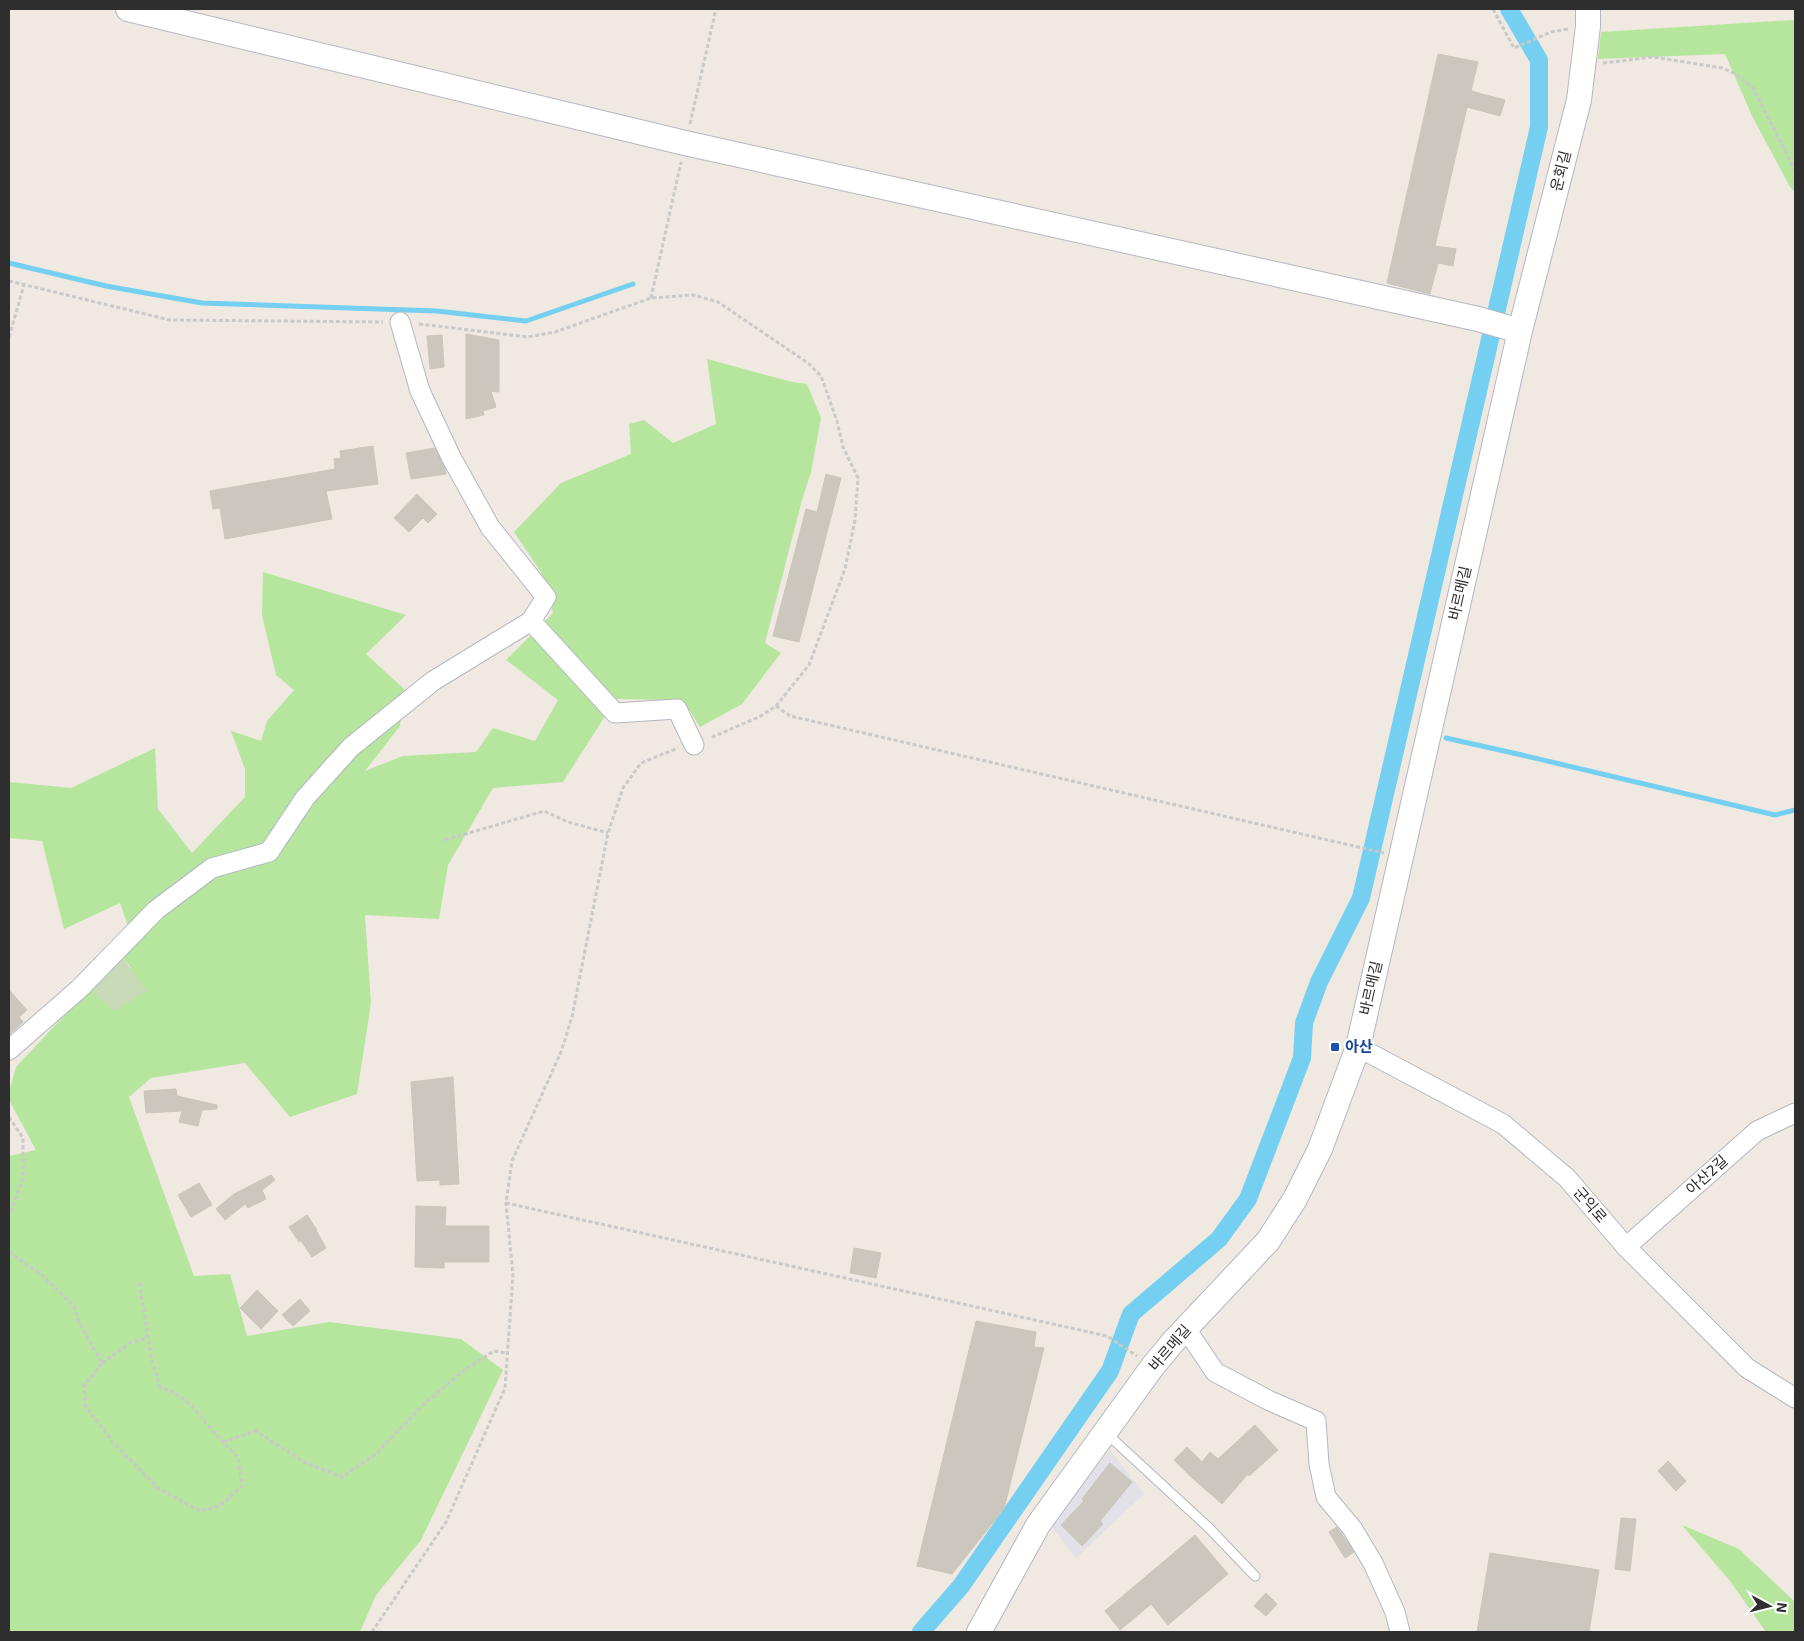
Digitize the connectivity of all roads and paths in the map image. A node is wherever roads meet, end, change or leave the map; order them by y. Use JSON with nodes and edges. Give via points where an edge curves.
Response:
{"nodes":[{"id":1,"x":128,"y":9,"type":"edge"},
{"id":2,"x":1493,"y":9,"type":"edge"},
{"id":3,"x":1588,"y":9,"type":"edge"},
{"id":4,"x":1551,"y":32,"type":"dead end"},
{"id":5,"x":1583,"y":68,"type":"junction"},
{"id":6,"x":1795,"y":170,"type":"edge"},
{"id":7,"x":9,"y":281,"type":"edge"},
{"id":8,"x":24,"y":285,"type":"junction"},
{"id":9,"x":400,"y":322,"type":"junction"},
{"id":10,"x":1515,"y":329,"type":"junction"},
{"id":11,"x":9,"y":337,"type":"edge"},
{"id":12,"x":531,"y":621,"type":"junction"},
{"id":13,"x":776,"y":706,"type":"junction"},
{"id":14,"x":694,"y":745,"type":"junction"},
{"id":15,"x":608,"y":832,"type":"junction"},
{"id":16,"x":445,"y":840,"type":"dead end"},
{"id":17,"x":1386,"y":854,"type":"dead end"},
{"id":18,"x":1358,"y":1047,"type":"junction"},
{"id":19,"x":9,"y":1050,"type":"edge"},
{"id":20,"x":1795,"y":1113,"type":"edge"},
{"id":21,"x":9,"y":1117,"type":"edge"},
{"id":22,"x":506,"y":1203,"type":"junction"},
{"id":23,"x":9,"y":1216,"type":"edge"},
{"id":24,"x":1626,"y":1247,"type":"junction"},
{"id":25,"x":9,"y":1252,"type":"edge"},
{"id":26,"x":139,"y":1280,"type":"dead end"},
{"id":27,"x":1186,"y":1329,"type":"junction"},
{"id":28,"x":148,"y":1338,"type":"junction"},
{"id":29,"x":506,"y":1353,"type":"junction"},
{"id":30,"x":1136,"y":1356,"type":"dead end"},
{"id":31,"x":102,"y":1363,"type":"junction"},
{"id":32,"x":1795,"y":1398,"type":"edge"},
{"id":33,"x":1106,"y":1433,"type":"junction"},
{"id":34,"x":223,"y":1442,"type":"junction"},
{"id":35,"x":1255,"y":1576,"type":"dead end"},
{"id":36,"x":372,"y":1632,"type":"edge"},
{"id":37,"x":979,"y":1632,"type":"edge"},
{"id":38,"x":1401,"y":1632,"type":"edge"}],
"edges":[{"from":1,"to":10,"type":"street","via":[[685,143]]},
{"from":2,"to":4,"type":"path","via":[[1514,48]]},
{"from":3,"to":5,"type":"street","name":"운회길"},
{"from":5,"to":6,"type":"path","via":[[1653,57],[1722,68],[1736,74],[1753,88]]},
{"from":5,"to":10,"type":"street","name":"운회길","via":[[1579,100]]},
{"from":7,"to":8,"type":"path"},
{"from":8,"to":9,"type":"path","via":[[170,320]]},
{"from":8,"to":11,"type":"path"},
{"from":9,"to":12,"type":"street","via":[[420,391],[451,457],[490,526],[546,597]]},
{"from":9,"to":13,"type":"path","via":[[528,337],[555,332],[651,298],[693,295],[718,302],[808,363],[821,376],[843,448],[858,478],[854,520],[845,569],[809,665]]},
{"from":10,"to":18,"type":"street","name":"바르메길"},
{"from":12,"to":14,"type":"street","via":[[615,713],[676,709]]},
{"from":12,"to":19,"type":"street","via":[[433,681],[351,747],[305,798],[269,852],[212,868],[156,910],[79,989]]},
{"from":13,"to":14,"type":"path","via":[[759,717]]},
{"from":13,"to":17,"type":"path","via":[[790,716]]},
{"from":14,"to":15,"type":"path","via":[[675,748],[641,762],[624,788]]},
{"from":15,"to":16,"type":"path","via":[[568,822],[544,811]]},
{"from":15,"to":22,"type":"path","via":[[572,1017],[561,1052],[512,1161]]},
{"from":18,"to":24,"type":"street","name":"군익로","via":[[1503,1124],[1567,1178]]},
{"from":18,"to":27,"type":"street","name":"바르메길","via":[[1320,1149],[1295,1199],[1268,1241]]},
{"from":20,"to":24,"type":"street","name":"아산2길","via":[[1757,1131]]},
{"from":21,"to":23,"type":"path","via":[[23,1138],[23,1178]]},
{"from":22,"to":29,"type":"path","via":[[513,1275]]},
{"from":22,"to":30,"type":"path","via":[[1107,1336]]},
{"from":24,"to":32,"type":"street","name":"군익로","via":[[1747,1368]]},
{"from":25,"to":31,"type":"path","via":[[43,1276],[74,1306],[80,1324]]},
{"from":26,"to":28,"type":"path"},
{"from":27,"to":33,"type":"street","name":"바르메길","via":[[1153,1366]]},
{"from":27,"to":38,"type":"street","via":[[1215,1372],[1316,1421],[1319,1464],[1326,1497],[1352,1528],[1373,1563]]},
{"from":28,"to":31,"type":"path","via":[[130,1343]]},
{"from":28,"to":34,"type":"path","via":[[160,1387],[191,1405]]},
{"from":29,"to":34,"type":"path","via":[[494,1351],[464,1370],[422,1406],[376,1454],[342,1477],[306,1463],[256,1431]]},
{"from":29,"to":36,"type":"path","via":[[505,1388],[446,1522]]},
{"from":31,"to":34,"type":"path","via":[[84,1386],[86,1406],[113,1442],[158,1488],[200,1511],[220,1506],[242,1486],[238,1457]]},
{"from":33,"to":35,"type":"lane","via":[[1208,1527]]},
{"from":33,"to":37,"type":"street","name":"바르메길","via":[[1038,1525]]}]}
